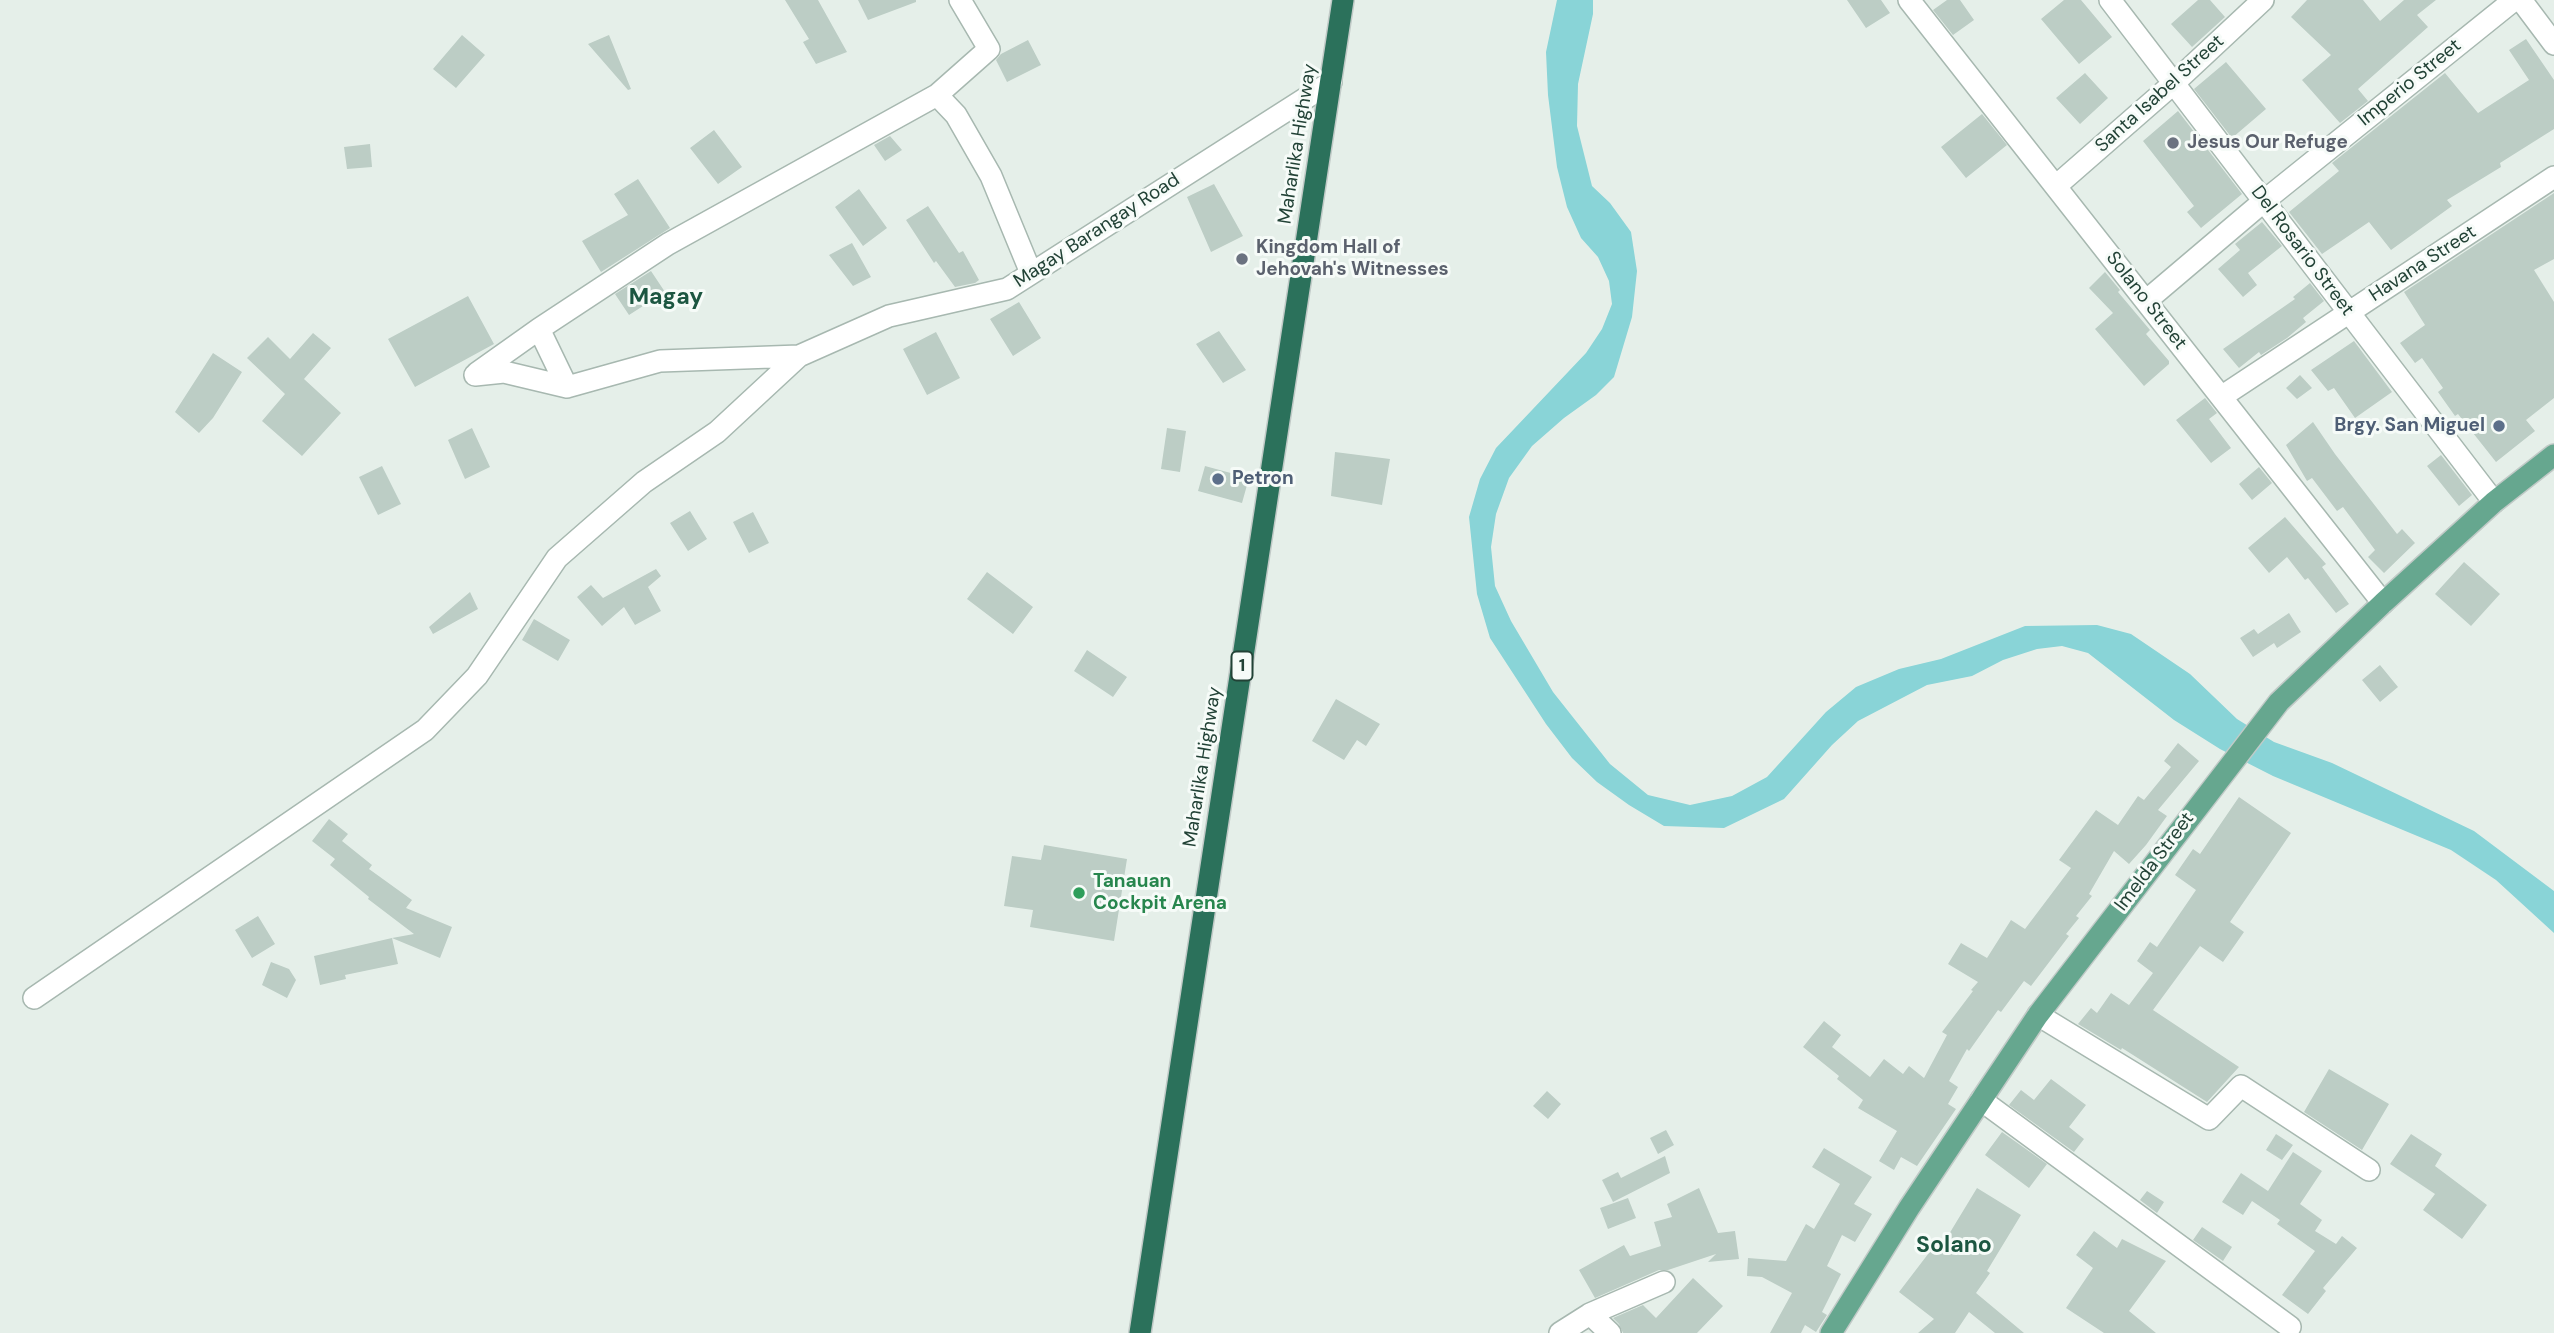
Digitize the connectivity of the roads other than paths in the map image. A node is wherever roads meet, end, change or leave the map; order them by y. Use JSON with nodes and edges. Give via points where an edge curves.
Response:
{"nodes":[{"id":1,"x":960,"y":0,"type":"edge"},
{"id":2,"x":1343,"y":0,"type":"edge"},
{"id":3,"x":1909,"y":0,"type":"edge"},
{"id":4,"x":2110,"y":0,"type":"edge"},
{"id":5,"x":2263,"y":0,"type":"edge"},
{"id":6,"x":2514,"y":0,"type":"edge"},
{"id":7,"x":2521,"y":0,"type":"edge"},
{"id":8,"x":2554,"y":44,"type":"edge"},
{"id":9,"x":1331,"y":82,"type":"junction"},
{"id":10,"x":2174,"y":83,"type":"junction"},
{"id":11,"x":937,"y":95,"type":"junction"},
{"id":12,"x":2554,"y":177,"type":"edge"},
{"id":13,"x":2056,"y":186,"type":"junction"},
{"id":14,"x":2264,"y":201,"type":"junction"},
{"id":15,"x":1031,"y":273,"type":"junction"},
{"id":16,"x":2146,"y":301,"type":"junction"},
{"id":17,"x":2349,"y":313,"type":"junction"},
{"id":18,"x":539,"y":329,"type":"junction"},
{"id":19,"x":799,"y":356,"type":"junction"},
{"id":20,"x":567,"y":387,"type":"junction"},
{"id":21,"x":2221,"y":397,"type":"junction"},
{"id":22,"x":2554,"y":455,"type":"edge"},
{"id":23,"x":2494,"y":502,"type":"junction"},
{"id":24,"x":2383,"y":603,"type":"junction"},
{"id":25,"x":34,"y":998,"type":"dead end"},
{"id":26,"x":2038,"y":1015,"type":"junction"},
{"id":27,"x":1981,"y":1100,"type":"junction"},
{"id":28,"x":2369,"y":1170,"type":"dead end"},
{"id":29,"x":1664,"y":1282,"type":"dead end"},
{"id":30,"x":1590,"y":1314,"type":"junction"},
{"id":31,"x":2290,"y":1327,"type":"dead end"},
{"id":32,"x":1140,"y":1333,"type":"edge"},
{"id":33,"x":1560,"y":1333,"type":"edge"},
{"id":34,"x":1610,"y":1333,"type":"edge"},
{"id":35,"x":1830,"y":1333,"type":"edge"}],
"edges":[{"from":1,"to":11,"type":"street","via":[[989,49]]},
{"from":2,"to":9,"type":"highway","name":"Maharlika Highway","number":"1"},
{"from":3,"to":13,"type":"street","name":"Solano Street"},
{"from":4,"to":10,"type":"street","name":"Del Rosario Street"},
{"from":5,"to":10,"type":"street","name":"Santa Isabel Street"},
{"from":6,"to":14,"type":"street","name":"Imperio Street"},
{"from":7,"to":8,"type":"street"},
{"from":9,"to":15,"type":"street","name":"Magay Barangay Road"},
{"from":9,"to":32,"type":"highway","name":"Maharlika Highway","number":"1"},
{"from":10,"to":13,"type":"street","name":"Santa Isabel Street"},
{"from":10,"to":14,"type":"street","name":"Del Rosario Street"},
{"from":11,"to":15,"type":"street","via":[[956,115],[991,176]]},
{"from":11,"to":18,"type":"street","via":[[668,244]]},
{"from":12,"to":17,"type":"street","name":"Havana Street"},
{"from":13,"to":16,"type":"street","name":"Solano Street"},
{"from":14,"to":16,"type":"street","name":"Imperio Street"},
{"from":14,"to":17,"type":"street","name":"Del Rosario Street"},
{"from":15,"to":19,"type":"street","name":"Magay Barangay Road","via":[[1007,289],[889,316]]},
{"from":16,"to":21,"type":"street","name":"Solano Street"},
{"from":17,"to":21,"type":"street","name":"Havana Street"},
{"from":17,"to":23,"type":"street","name":"Del Rosario Street"},
{"from":18,"to":20,"type":"street"},
{"from":18,"to":20,"type":"street","name":"Magay Barangay Road","via":[[475,375],[504,372]]},
{"from":19,"to":20,"type":"street","name":"Magay Barangay Road","via":[[660,361]]},
{"from":19,"to":25,"type":"street","via":[[718,432],[644,482],[557,558],[477,676],[425,730]]},
{"from":21,"to":24,"type":"street","name":"Solano Street"},
{"from":22,"to":23,"type":"main road","name":"Imelda Street"},
{"from":23,"to":24,"type":"main road","name":"Imelda Street"},
{"from":24,"to":26,"type":"main road","name":"Imelda Street","via":[[2279,702]]},
{"from":26,"to":27,"type":"main road","name":"Imelda Street"},
{"from":26,"to":28,"type":"street","via":[[2209,1119],[2241,1086]]},
{"from":27,"to":31,"type":"street"},
{"from":27,"to":35,"type":"main road","name":"Imelda Street"},
{"from":29,"to":30,"type":"street"},
{"from":30,"to":33,"type":"street"},
{"from":30,"to":34,"type":"street"}]}
